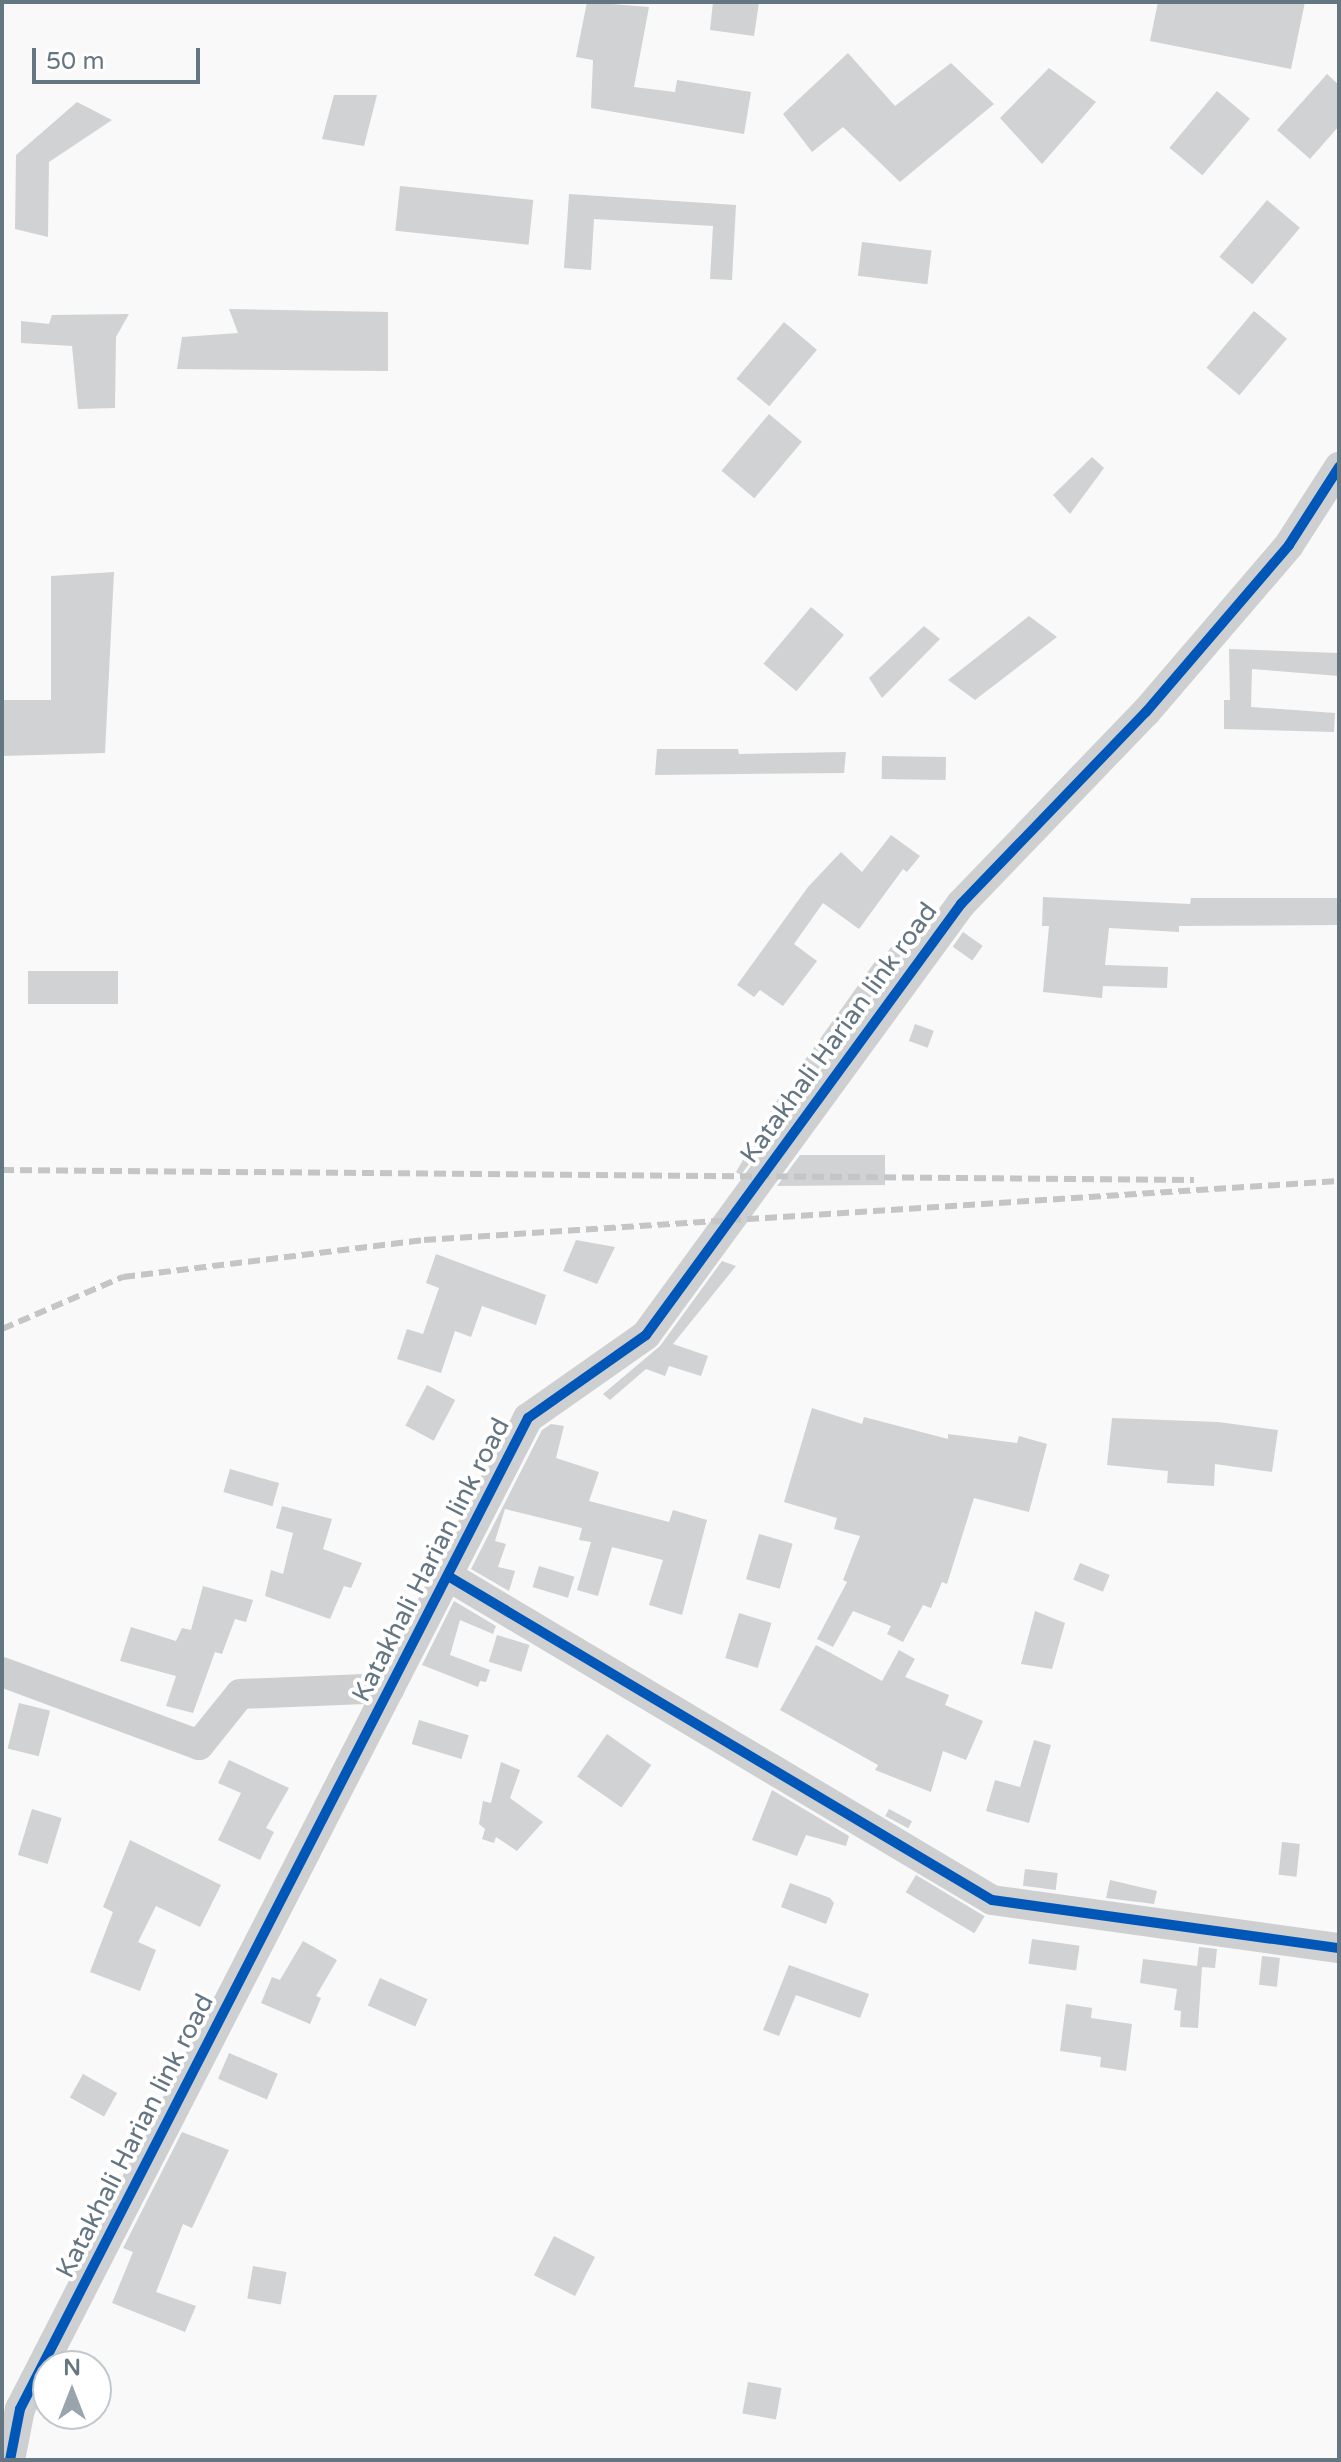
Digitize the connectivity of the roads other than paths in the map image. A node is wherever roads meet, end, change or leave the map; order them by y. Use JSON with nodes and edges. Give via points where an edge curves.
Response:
{"nodes":[{"id":1,"x":1339,"y":467,"type":"edge"},
{"id":2,"x":448,"y":1576,"type":"junction"},
{"id":3,"x":2,"y":1672,"type":"edge"},
{"id":4,"x":390,"y":1688,"type":"junction"},
{"id":5,"x":1339,"y":1948,"type":"edge"},
{"id":6,"x":10,"y":2460,"type":"edge"}],
"edges":[{"from":1,"to":2,"type":"street","name":"Katakhali Harian link road","via":[[1289,545],[1156,700],[961,904],[646,1335],[528,1418]]},
{"from":2,"to":4,"type":"street","name":"Katakhali Harian link road"},
{"from":2,"to":5,"type":"street","via":[[992,1900]]},
{"from":3,"to":4,"type":"street","via":[[199,1745],[240,1694]]},
{"from":4,"to":6,"type":"street","name":"Katakhali Harian link road","via":[[20,2409]]}]}
